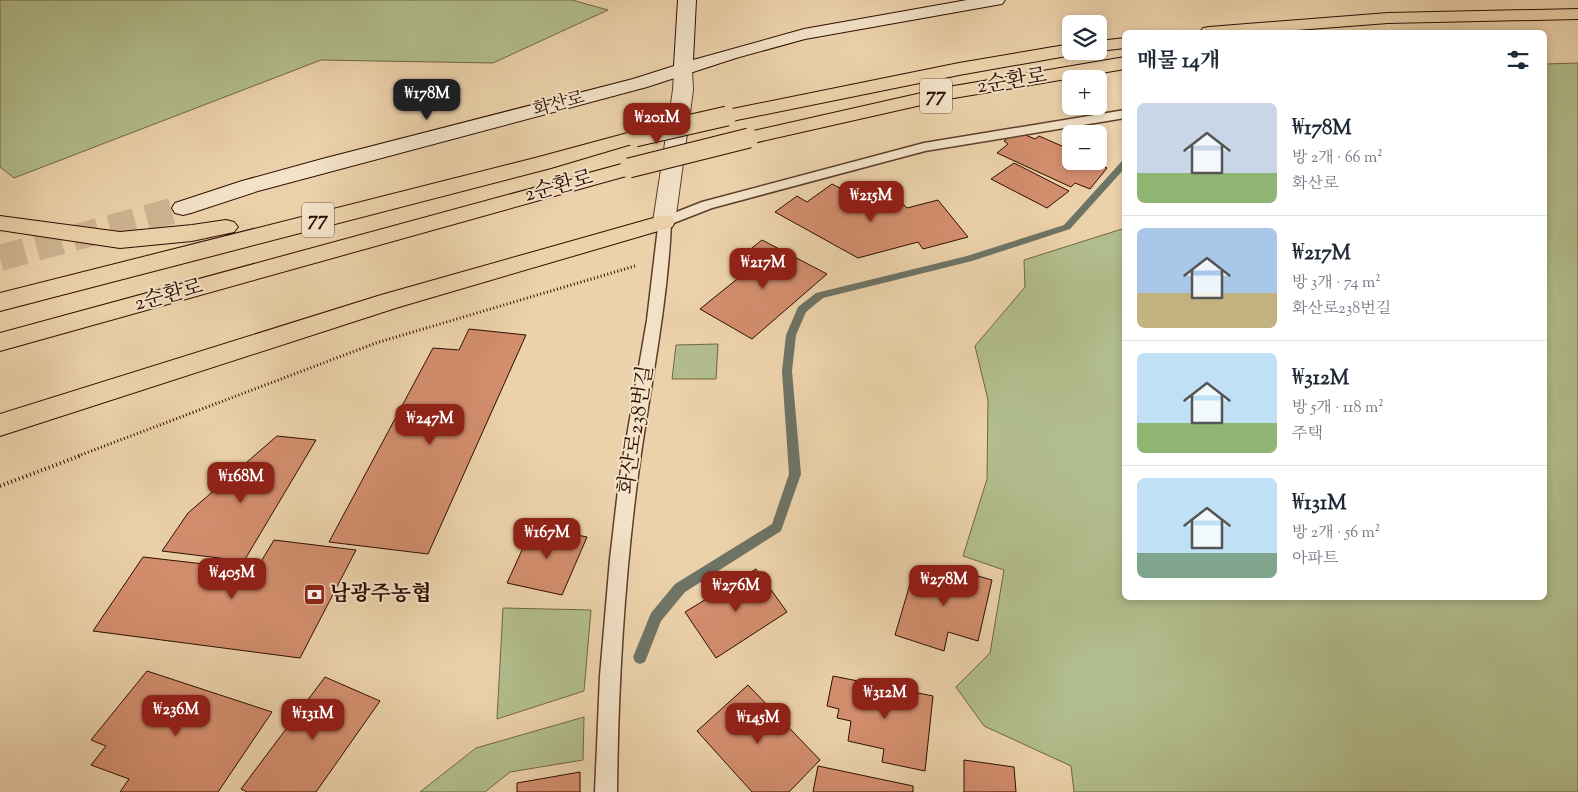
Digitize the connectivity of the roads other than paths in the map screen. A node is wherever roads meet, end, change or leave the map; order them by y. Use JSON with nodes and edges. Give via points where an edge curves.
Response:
{"nodes":[{"id":1,"x":686,"y":0,"type":"edge"},
{"id":2,"x":996,"y":0,"type":"edge"},
{"id":3,"x":1578,"y":14,"type":"edge"},
{"id":4,"x":1235,"y":30,"type":"edge"},
{"id":5,"x":1547,"y":31,"type":"edge"},
{"id":6,"x":1578,"y":31,"type":"edge"},
{"id":7,"x":1122,"y":43,"type":"edge"},
{"id":8,"x":1107,"y":45,"type":"edge"},
{"id":9,"x":1062,"y":52,"type":"edge"},
{"id":10,"x":1122,"y":64,"type":"edge"},
{"id":11,"x":683,"y":69,"type":"junction"},
{"id":12,"x":1122,"y":114,"type":"edge"},
{"id":13,"x":543,"y":163,"type":"junction"},
{"id":14,"x":183,"y":208,"type":"tunnel mouth"},
{"id":15,"x":664,"y":222,"type":"junction"},
{"id":16,"x":0,"y":223,"type":"edge"},
{"id":17,"x":0,"y":302,"type":"edge"},
{"id":18,"x":0,"y":342,"type":"edge"},
{"id":19,"x":0,"y":425,"type":"edge"},
{"id":20,"x":606,"y":792,"type":"edge"}],
"edges":[{"from":1,"to":11,"type":"main road","name":"화산로238번길"},
{"from":2,"to":11,"type":"main road","name":"화산로","via":[[804,34]]},
{"from":3,"to":4,"type":"highway","via":[[1388,18]]},
{"from":5,"to":6,"type":"highway"},
{"from":7,"to":8,"type":"highway"},
{"from":9,"to":13,"type":"highway","name":"2순환로","number":"77","bridge":true,"via":[[727,116],[634,137]]},
{"from":10,"to":18,"type":"highway","name":"2순환로","number":"77","bridge":true,"via":[[948,93],[749,138],[629,168]]},
{"from":11,"to":14,"type":"main road","name":"화산로","via":[[640,84],[250,186]]},
{"from":11,"to":15,"type":"main road","name":"화산로238번길","via":[[683,90]]},
{"from":12,"to":15,"type":"lane","via":[[924,147],[707,205]]},
{"from":13,"to":16,"type":"highway","via":[[292,216],[192,233],[120,240]]},
{"from":13,"to":17,"type":"highway","name":"2순환로","number":"77"},
{"from":15,"to":19,"type":"highway","via":[[390,301]]},
{"from":15,"to":20,"type":"lane","name":"화산로238번길","via":[[663,266],[626,500],[607,701]]}]}
